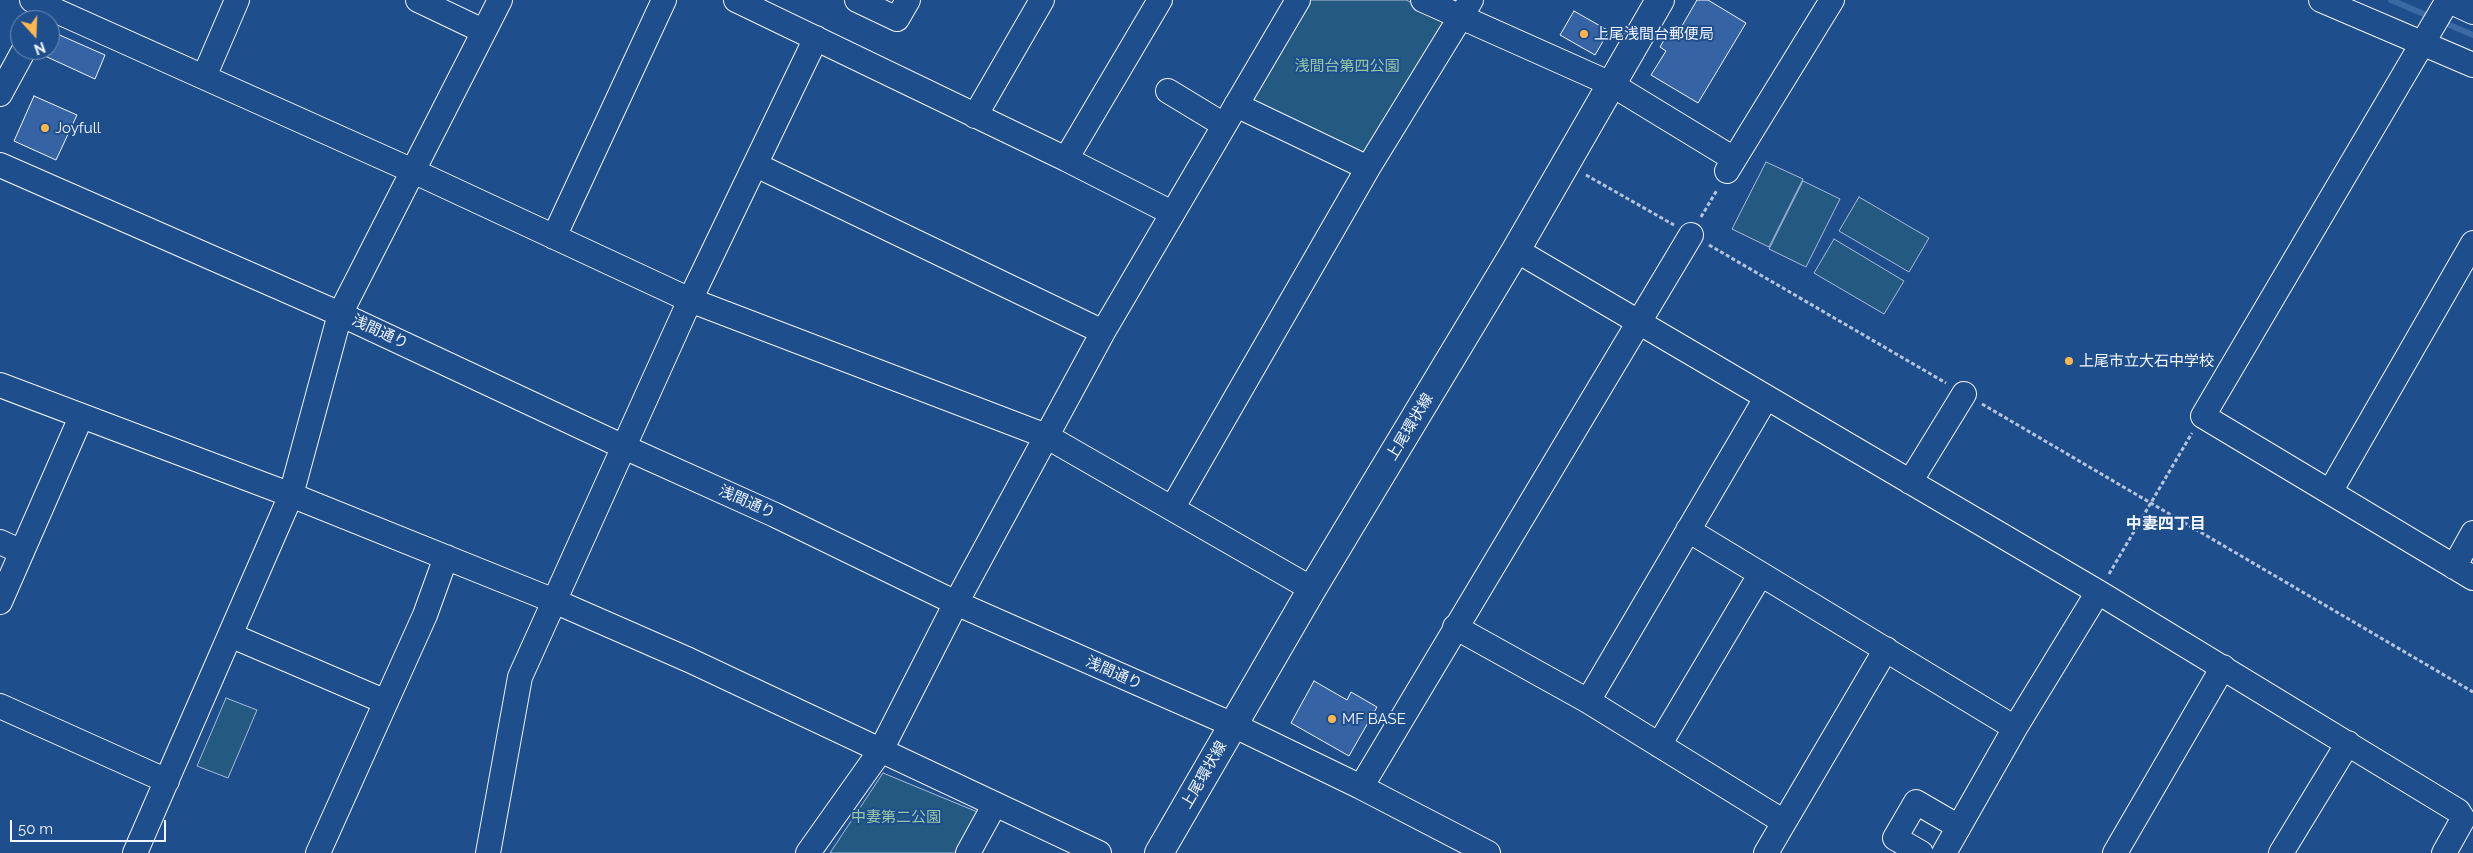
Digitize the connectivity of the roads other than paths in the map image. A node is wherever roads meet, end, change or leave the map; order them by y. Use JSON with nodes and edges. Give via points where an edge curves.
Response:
{"nodes":[{"id":1,"x":237,"y":0,"type":"edge"},
{"id":2,"x":418,"y":0,"type":"edge"},
{"id":3,"x":500,"y":0,"type":"edge"},
{"id":4,"x":664,"y":0,"type":"edge"},
{"id":5,"x":736,"y":0,"type":"edge"},
{"id":6,"x":857,"y":0,"type":"edge"},
{"id":7,"x":908,"y":0,"type":"edge"},
{"id":8,"x":1042,"y":0,"type":"edge"},
{"id":9,"x":1160,"y":0,"type":"edge"},
{"id":10,"x":1298,"y":0,"type":"edge"},
{"id":11,"x":1423,"y":0,"type":"edge"},
{"id":12,"x":1660,"y":0,"type":"edge"},
{"id":13,"x":1832,"y":0,"type":"edge"},
{"id":14,"x":2321,"y":0,"type":"edge"},
{"id":15,"x":2447,"y":0,"type":"edge"},
{"id":16,"x":43,"y":7,"type":"edge"},
{"id":17,"x":1466,"y":9,"type":"edge"},
{"id":18,"x":2473,"y":12,"type":"edge"},
{"id":19,"x":483,"y":31,"type":"junction"},
{"id":20,"x":816,"y":38,"type":"junction"},
{"id":21,"x":2423,"y":44,"type":"junction"},
{"id":22,"x":19,"y":60,"type":"edge"},
{"id":23,"x":2473,"y":65,"type":"edge"},
{"id":24,"x":204,"y":77,"type":"junction"},
{"id":25,"x":1611,"y":84,"type":"junction"},
{"id":26,"x":1168,"y":90,"type":"dead end"},
{"id":27,"x":0,"y":94,"type":"edge"},
{"id":28,"x":1230,"y":115,"type":"junction"},
{"id":29,"x":974,"y":116,"type":"junction"},
{"id":30,"x":1066,"y":159,"type":"junction"},
{"id":31,"x":0,"y":165,"type":"edge"},
{"id":32,"x":756,"y":165,"type":"junction"},
{"id":33,"x":1368,"y":168,"type":"junction"},
{"id":34,"x":413,"y":171,"type":"junction"},
{"id":35,"x":1172,"y":213,"type":"junction"},
{"id":36,"x":1691,"y":235,"type":"road end"},
{"id":37,"x":554,"y":237,"type":"junction"},
{"id":38,"x":2473,"y":243,"type":"edge"},
{"id":39,"x":1516,"y":250,"type":"junction"},
{"id":40,"x":690,"y":300,"type":"junction"},
{"id":41,"x":340,"y":314,"type":"junction"},
{"id":42,"x":1638,"y":322,"type":"junction"},
{"id":43,"x":1103,"y":332,"type":"junction"},
{"id":44,"x":0,"y":386,"type":"edge"},
{"id":45,"x":1964,"y":394,"type":"road end"},
{"id":46,"x":1766,"y":398,"type":"junction"},
{"id":47,"x":81,"y":417,"type":"junction"},
{"id":48,"x":1046,"y":436,"type":"junction"},
{"id":49,"x":624,"y":447,"type":"junction"},
{"id":50,"x":1910,"y":482,"type":"junction"},
{"id":51,"x":2330,"y":492,"type":"junction"},
{"id":52,"x":291,"y":495,"type":"junction"},
{"id":53,"x":1173,"y":507,"type":"junction"},
{"id":54,"x":1688,"y":530,"type":"junction"},
{"id":55,"x":2473,"y":533,"type":"edge"},
{"id":56,"x":0,"y":542,"type":"edge"},
{"id":57,"x":22,"y":552,"type":"junction"},
{"id":58,"x":446,"y":557,"type":"junction"},
{"id":59,"x":2463,"y":572,"type":"edge"},
{"id":60,"x":1760,"y":575,"type":"junction"},
{"id":61,"x":1312,"y":589,"type":"junction"},
{"id":62,"x":2098,"y":592,"type":"junction"},
{"id":63,"x":552,"y":600,"type":"junction"},
{"id":64,"x":0,"y":602,"type":"edge"},
{"id":65,"x":956,"y":603,"type":"junction"},
{"id":66,"x":1455,"y":627,"type":"junction"},
{"id":67,"x":230,"y":635,"type":"junction"},
{"id":68,"x":1886,"y":649,"type":"junction"},
{"id":69,"x":2223,"y":667,"type":"junction"},
{"id":70,"x":1588,"y":701,"type":"junction"},
{"id":71,"x":386,"y":702,"type":"junction"},
{"id":72,"x":0,"y":706,"type":"edge"},
{"id":73,"x":1233,"y":725,"type":"junction"},
{"id":74,"x":2015,"y":728,"type":"junction"},
{"id":75,"x":2348,"y":744,"type":"junction"},
{"id":76,"x":1659,"y":745,"type":"junction"},
{"id":77,"x":881,"y":750,"type":"junction"},
{"id":78,"x":167,"y":781,"type":"junction"},
{"id":79,"x":1361,"y":787,"type":"junction"},
{"id":80,"x":995,"y":804,"type":"junction"},
{"id":81,"x":1784,"y":822,"type":"junction"},
{"id":82,"x":1959,"y":827,"type":"junction"},
{"id":83,"x":136,"y":853,"type":"edge"},
{"id":84,"x":318,"y":853,"type":"edge"},
{"id":85,"x":488,"y":853,"type":"edge"},
{"id":86,"x":808,"y":853,"type":"edge"},
{"id":87,"x":968,"y":853,"type":"edge"},
{"id":88,"x":1099,"y":853,"type":"edge"},
{"id":89,"x":1159,"y":853,"type":"edge"},
{"id":90,"x":1488,"y":853,"type":"edge"},
{"id":91,"x":1766,"y":853,"type":"edge"},
{"id":92,"x":1921,"y":853,"type":"edge"},
{"id":93,"x":1944,"y":853,"type":"edge"},
{"id":94,"x":2115,"y":853,"type":"edge"},
{"id":95,"x":2282,"y":853,"type":"edge"},
{"id":96,"x":2444,"y":853,"type":"edge"}],
"edges":[{"from":1,"to":24,"type":"street"},
{"from":2,"to":19,"type":"street"},
{"from":3,"to":19,"type":"street"},
{"from":4,"to":37,"type":"street"},
{"from":5,"to":20,"type":"street"},
{"from":6,"to":7,"type":"street","via":[[897,19]]},
{"from":8,"to":29,"type":"street"},
{"from":9,"to":30,"type":"street"},
{"from":10,"to":28,"type":"street"},
{"from":11,"to":17,"type":"street"},
{"from":12,"to":25,"type":"main road","name":"上尾環状線"},
{"from":13,"to":25,"type":"street","via":[[1730,166]]},
{"from":14,"to":21,"type":"street"},
{"from":15,"to":18,"type":"street"},
{"from":15,"to":21,"type":"street"},
{"from":16,"to":24,"type":"street"},
{"from":17,"to":25,"type":"street"},
{"from":17,"to":33,"type":"street"},
{"from":19,"to":34,"type":"street"},
{"from":20,"to":29,"type":"street"},
{"from":20,"to":32,"type":"street"},
{"from":21,"to":23,"type":"street"},
{"from":21,"to":51,"type":"street","via":[[2203,416]]},
{"from":22,"to":27,"type":"street"},
{"from":24,"to":34,"type":"street"},
{"from":25,"to":39,"type":"main road","name":"上尾環状線"},
{"from":26,"to":28,"type":"street"},
{"from":28,"to":33,"type":"street"},
{"from":28,"to":35,"type":"street"},
{"from":29,"to":30,"type":"street"},
{"from":30,"to":35,"type":"street"},
{"from":31,"to":41,"type":"street","name":"浅間通り"},
{"from":32,"to":40,"type":"street"},
{"from":32,"to":43,"type":"street"},
{"from":33,"to":53,"type":"street"},
{"from":34,"to":37,"type":"street"},
{"from":34,"to":41,"type":"street"},
{"from":35,"to":43,"type":"street"},
{"from":36,"to":42,"type":"street"},
{"from":37,"to":40,"type":"street"},
{"from":38,"to":51,"type":"street"},
{"from":39,"to":42,"type":"street"},
{"from":39,"to":61,"type":"main road","name":"上尾環状線"},
{"from":40,"to":48,"type":"street"},
{"from":40,"to":49,"type":"street"},
{"from":41,"to":49,"type":"street","name":"浅間通り"},
{"from":41,"to":52,"type":"street"},
{"from":42,"to":46,"type":"street"},
{"from":42,"to":66,"type":"street"},
{"from":43,"to":48,"type":"street"},
{"from":44,"to":47,"type":"street"},
{"from":45,"to":50,"type":"street"},
{"from":46,"to":50,"type":"street"},
{"from":46,"to":54,"type":"street"},
{"from":47,"to":52,"type":"street"},
{"from":47,"to":57,"type":"street"},
{"from":48,"to":53,"type":"street"},
{"from":48,"to":65,"type":"street"},
{"from":49,"to":63,"type":"street"},
{"from":49,"to":65,"type":"street","name":"浅間通り","via":[[775,514]]},
{"from":50,"to":62,"type":"street"},
{"from":51,"to":59,"type":"street"},
{"from":52,"to":58,"type":"street"},
{"from":52,"to":67,"type":"street"},
{"from":53,"to":61,"type":"street"},
{"from":54,"to":60,"type":"street"},
{"from":54,"to":70,"type":"street"},
{"from":55,"to":59,"type":"street"},
{"from":56,"to":57,"type":"street"},
{"from":57,"to":64,"type":"street"},
{"from":58,"to":63,"type":"street"},
{"from":58,"to":71,"type":"street","via":[[425,615]]},
{"from":60,"to":68,"type":"street"},
{"from":60,"to":76,"type":"street"},
{"from":61,"to":73,"type":"main road","name":"上尾環状線"},
{"from":62,"to":69,"type":"street"},
{"from":62,"to":74,"type":"street"},
{"from":63,"to":77,"type":"street"},
{"from":63,"to":85,"type":"street","via":[[520,677]]},
{"from":65,"to":73,"type":"street","name":"浅間通り"},
{"from":65,"to":77,"type":"street"},
{"from":66,"to":70,"type":"street"},
{"from":66,"to":79,"type":"street"},
{"from":67,"to":71,"type":"street"},
{"from":67,"to":78,"type":"street"},
{"from":68,"to":74,"type":"street"},
{"from":68,"to":81,"type":"street"},
{"from":69,"to":75,"type":"street"},
{"from":69,"to":94,"type":"street"},
{"from":70,"to":76,"type":"street"},
{"from":71,"to":84,"type":"street"},
{"from":72,"to":78,"type":"street"},
{"from":73,"to":79,"type":"street","name":"浅間通り"},
{"from":73,"to":89,"type":"main road","name":"上尾環状線"},
{"from":74,"to":82,"type":"street"},
{"from":75,"to":95,"type":"street"},
{"from":75,"to":96,"type":"street","via":[[2458,811],[2463,819]]},
{"from":76,"to":81,"type":"street"},
{"from":77,"to":80,"type":"street"},
{"from":77,"to":86,"type":"street"},
{"from":78,"to":83,"type":"street"},
{"from":79,"to":90,"type":"street","name":"浅間通り"},
{"from":80,"to":87,"type":"street"},
{"from":80,"to":88,"type":"street"},
{"from":81,"to":91,"type":"street"},
{"from":82,"to":92,"type":"street","via":[[1916,802],[1895,838]]},
{"from":82,"to":93,"type":"street"}]}
